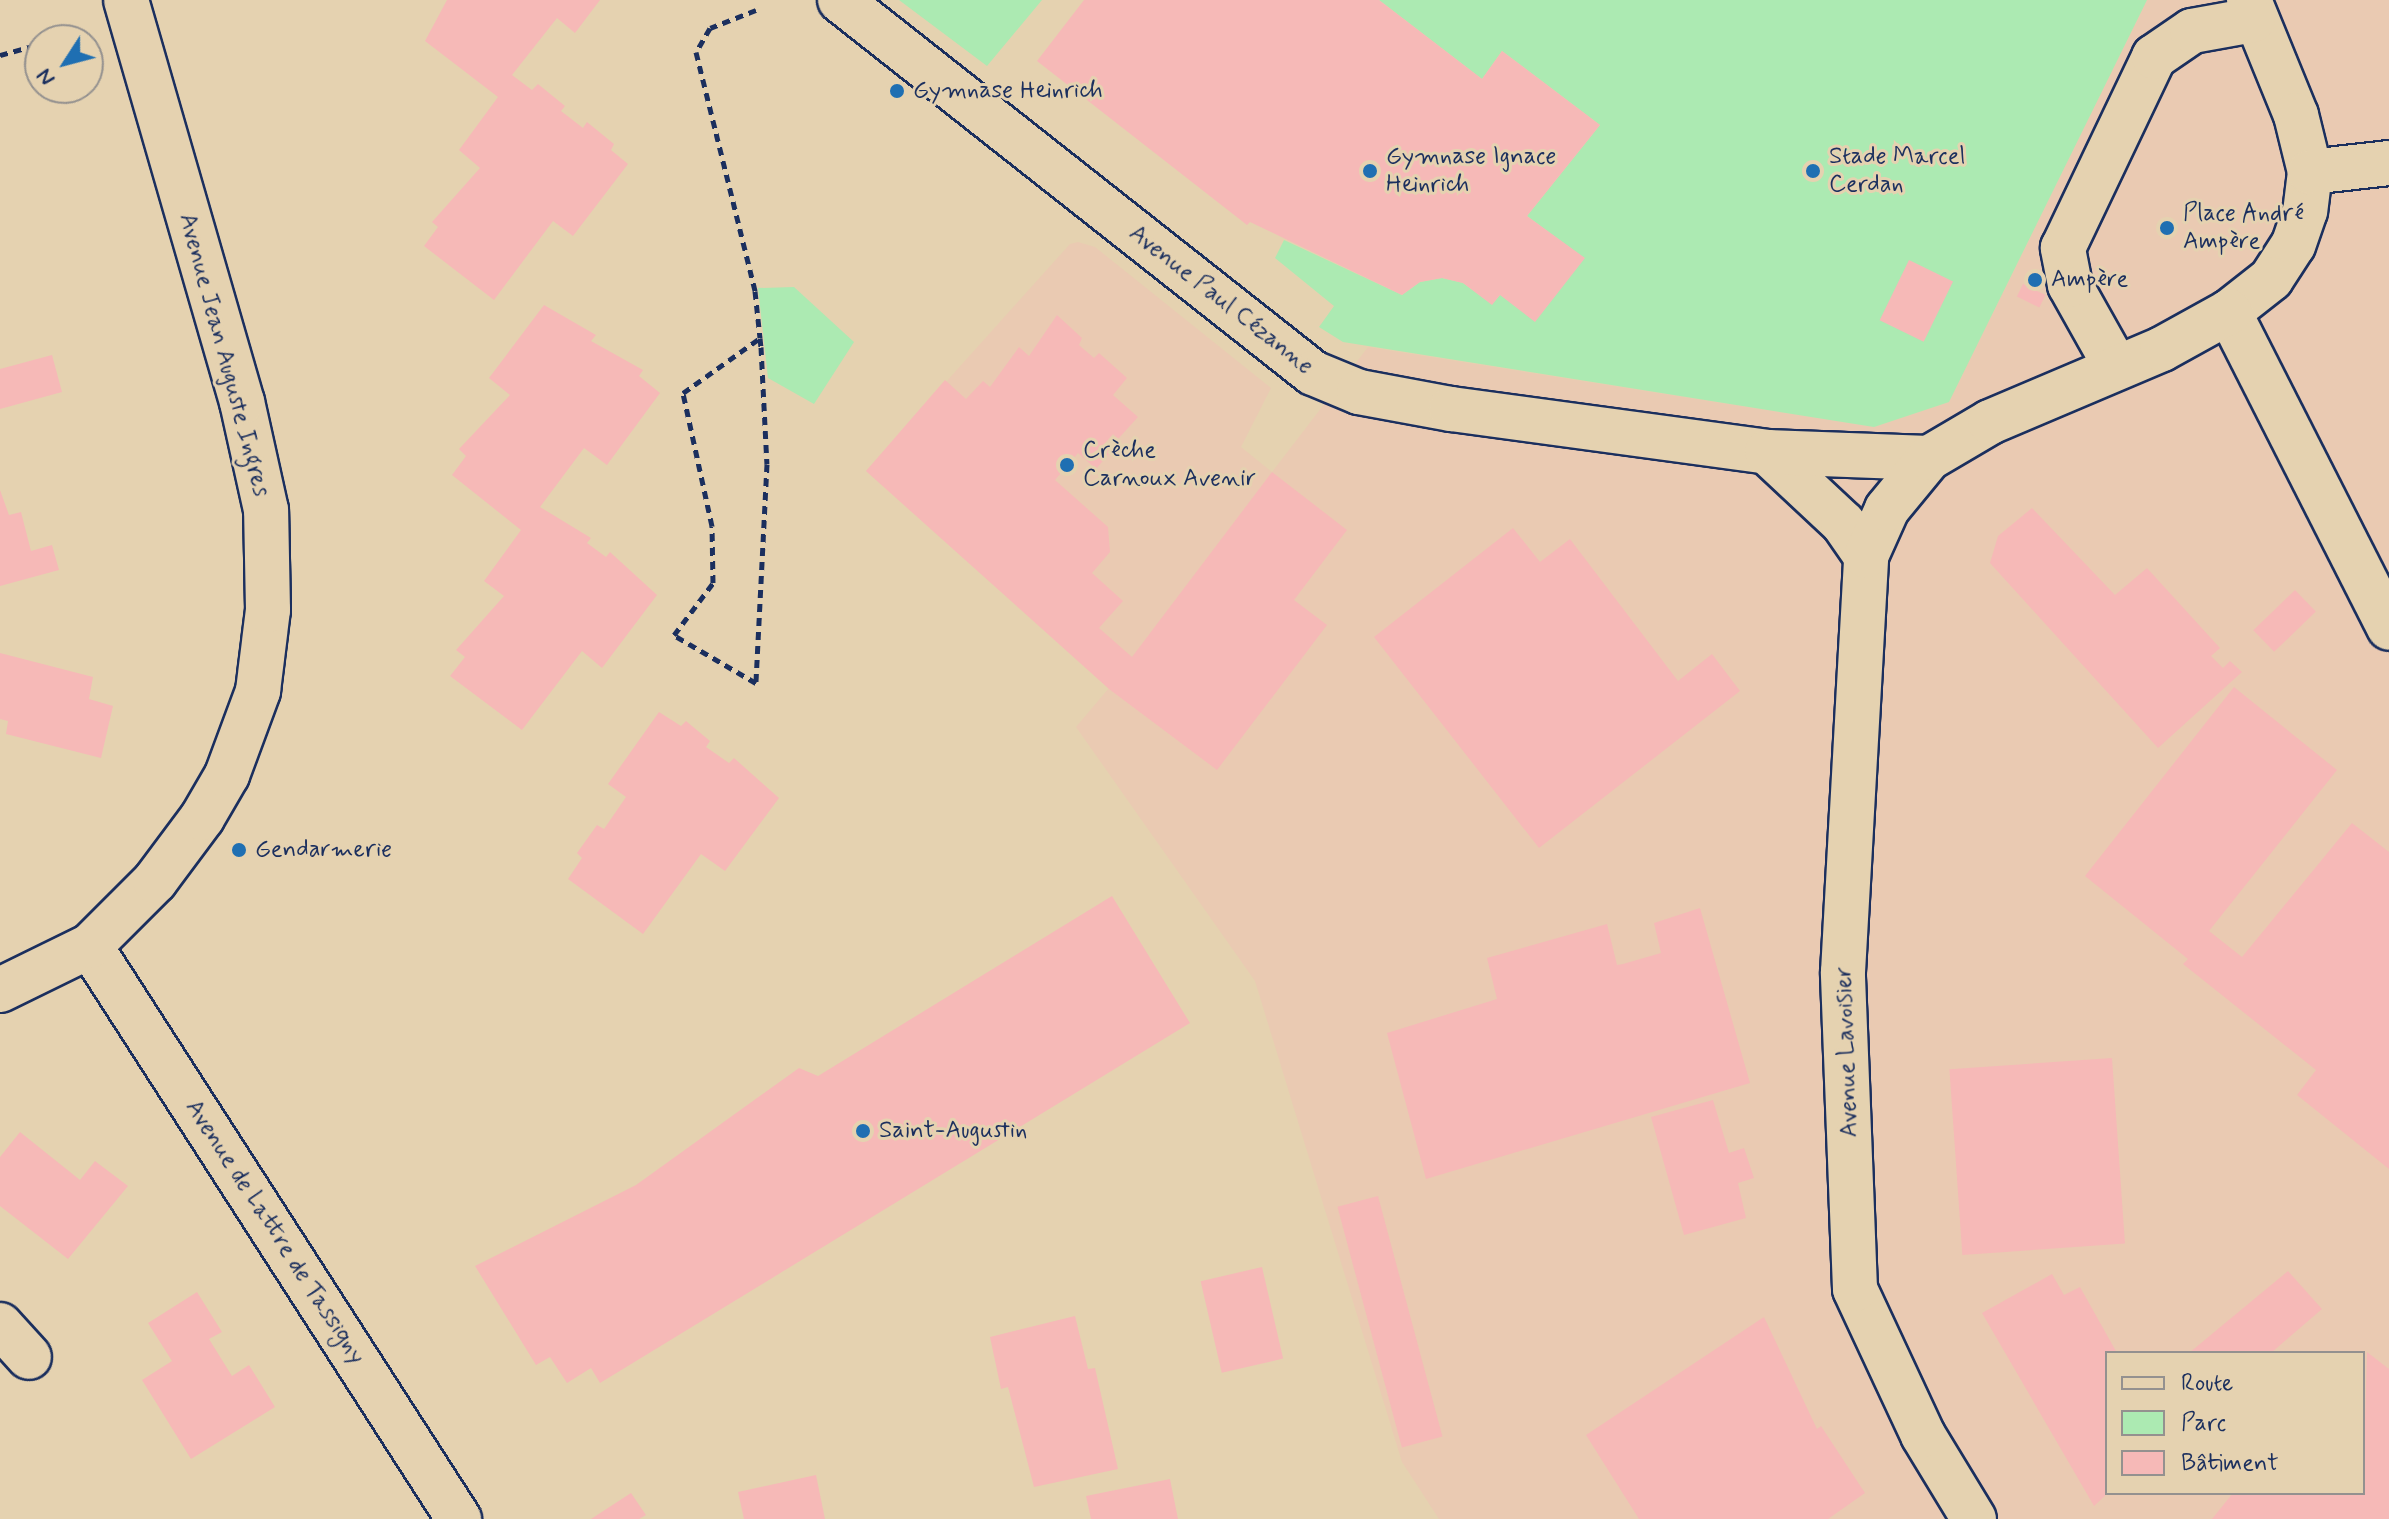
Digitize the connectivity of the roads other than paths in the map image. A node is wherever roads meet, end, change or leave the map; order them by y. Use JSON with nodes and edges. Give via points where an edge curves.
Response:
{"nodes":[{"id":1,"x":126,"y":0,"type":"edge"},
{"id":2,"x":840,"y":0,"type":"edge"},
{"id":3,"x":2251,"y":10,"type":"edge"},
{"id":4,"x":2389,"y":163,"type":"edge"},
{"id":5,"x":2310,"y":172,"type":"junction"},
{"id":6,"x":2229,"y":312,"type":"junction"},
{"id":7,"x":2116,"y":367,"type":"junction"},
{"id":8,"x":1767,"y":452,"type":"junction"},
{"id":9,"x":1929,"y":458,"type":"junction"},
{"id":10,"x":1866,"y":556,"type":"junction"},
{"id":11,"x":2389,"y":628,"type":"edge"},
{"id":12,"x":90,"y":946,"type":"junction"},
{"id":13,"x":0,"y":990,"type":"edge"},
{"id":14,"x":0,"y":1325,"type":"edge"},
{"id":15,"x":29,"y":1357,"type":"dead end"},
{"id":16,"x":459,"y":1519,"type":"edge"},
{"id":17,"x":1974,"y":1519,"type":"edge"}],
"edges":[{"from":1,"to":12,"type":"street","name":"Avenue Jean Auguste Ingres","via":[[242,402],[266,510],[268,610],[258,691],[227,775],[155,881]]},
{"from":2,"to":8,"type":"street","name":"Avenue Paul Cézanne","via":[[1313,373],[1359,392],[1451,409]]},
{"from":3,"to":5,"type":"street","via":[[2296,115]]},
{"from":3,"to":7,"type":"street","via":[[2192,31],[2154,57],[2063,248],[2070,285]]},
{"from":4,"to":5,"type":"street"},
{"from":5,"to":6,"type":"street","via":[[2293,245],[2271,279]]},
{"from":6,"to":7,"type":"street"},
{"from":6,"to":11,"type":"street"},
{"from":7,"to":9,"type":"street","via":[[1990,422]]},
{"from":8,"to":9,"type":"street","name":"Avenue Paul Cézanne"},
{"from":8,"to":10,"type":"street","via":[[1843,523]]},
{"from":9,"to":10,"type":"street","via":[[1887,509]]},
{"from":10,"to":17,"type":"street","name":"Avenue Lavoisier","via":[[1843,972],[1855,1289],[1923,1435]]},
{"from":12,"to":13,"type":"street","name":"Avenue Jean Auguste Ingres"},
{"from":12,"to":16,"type":"street","name":"Avenue de Lattre de Tassigny"},
{"from":14,"to":15,"type":"street"}]}
